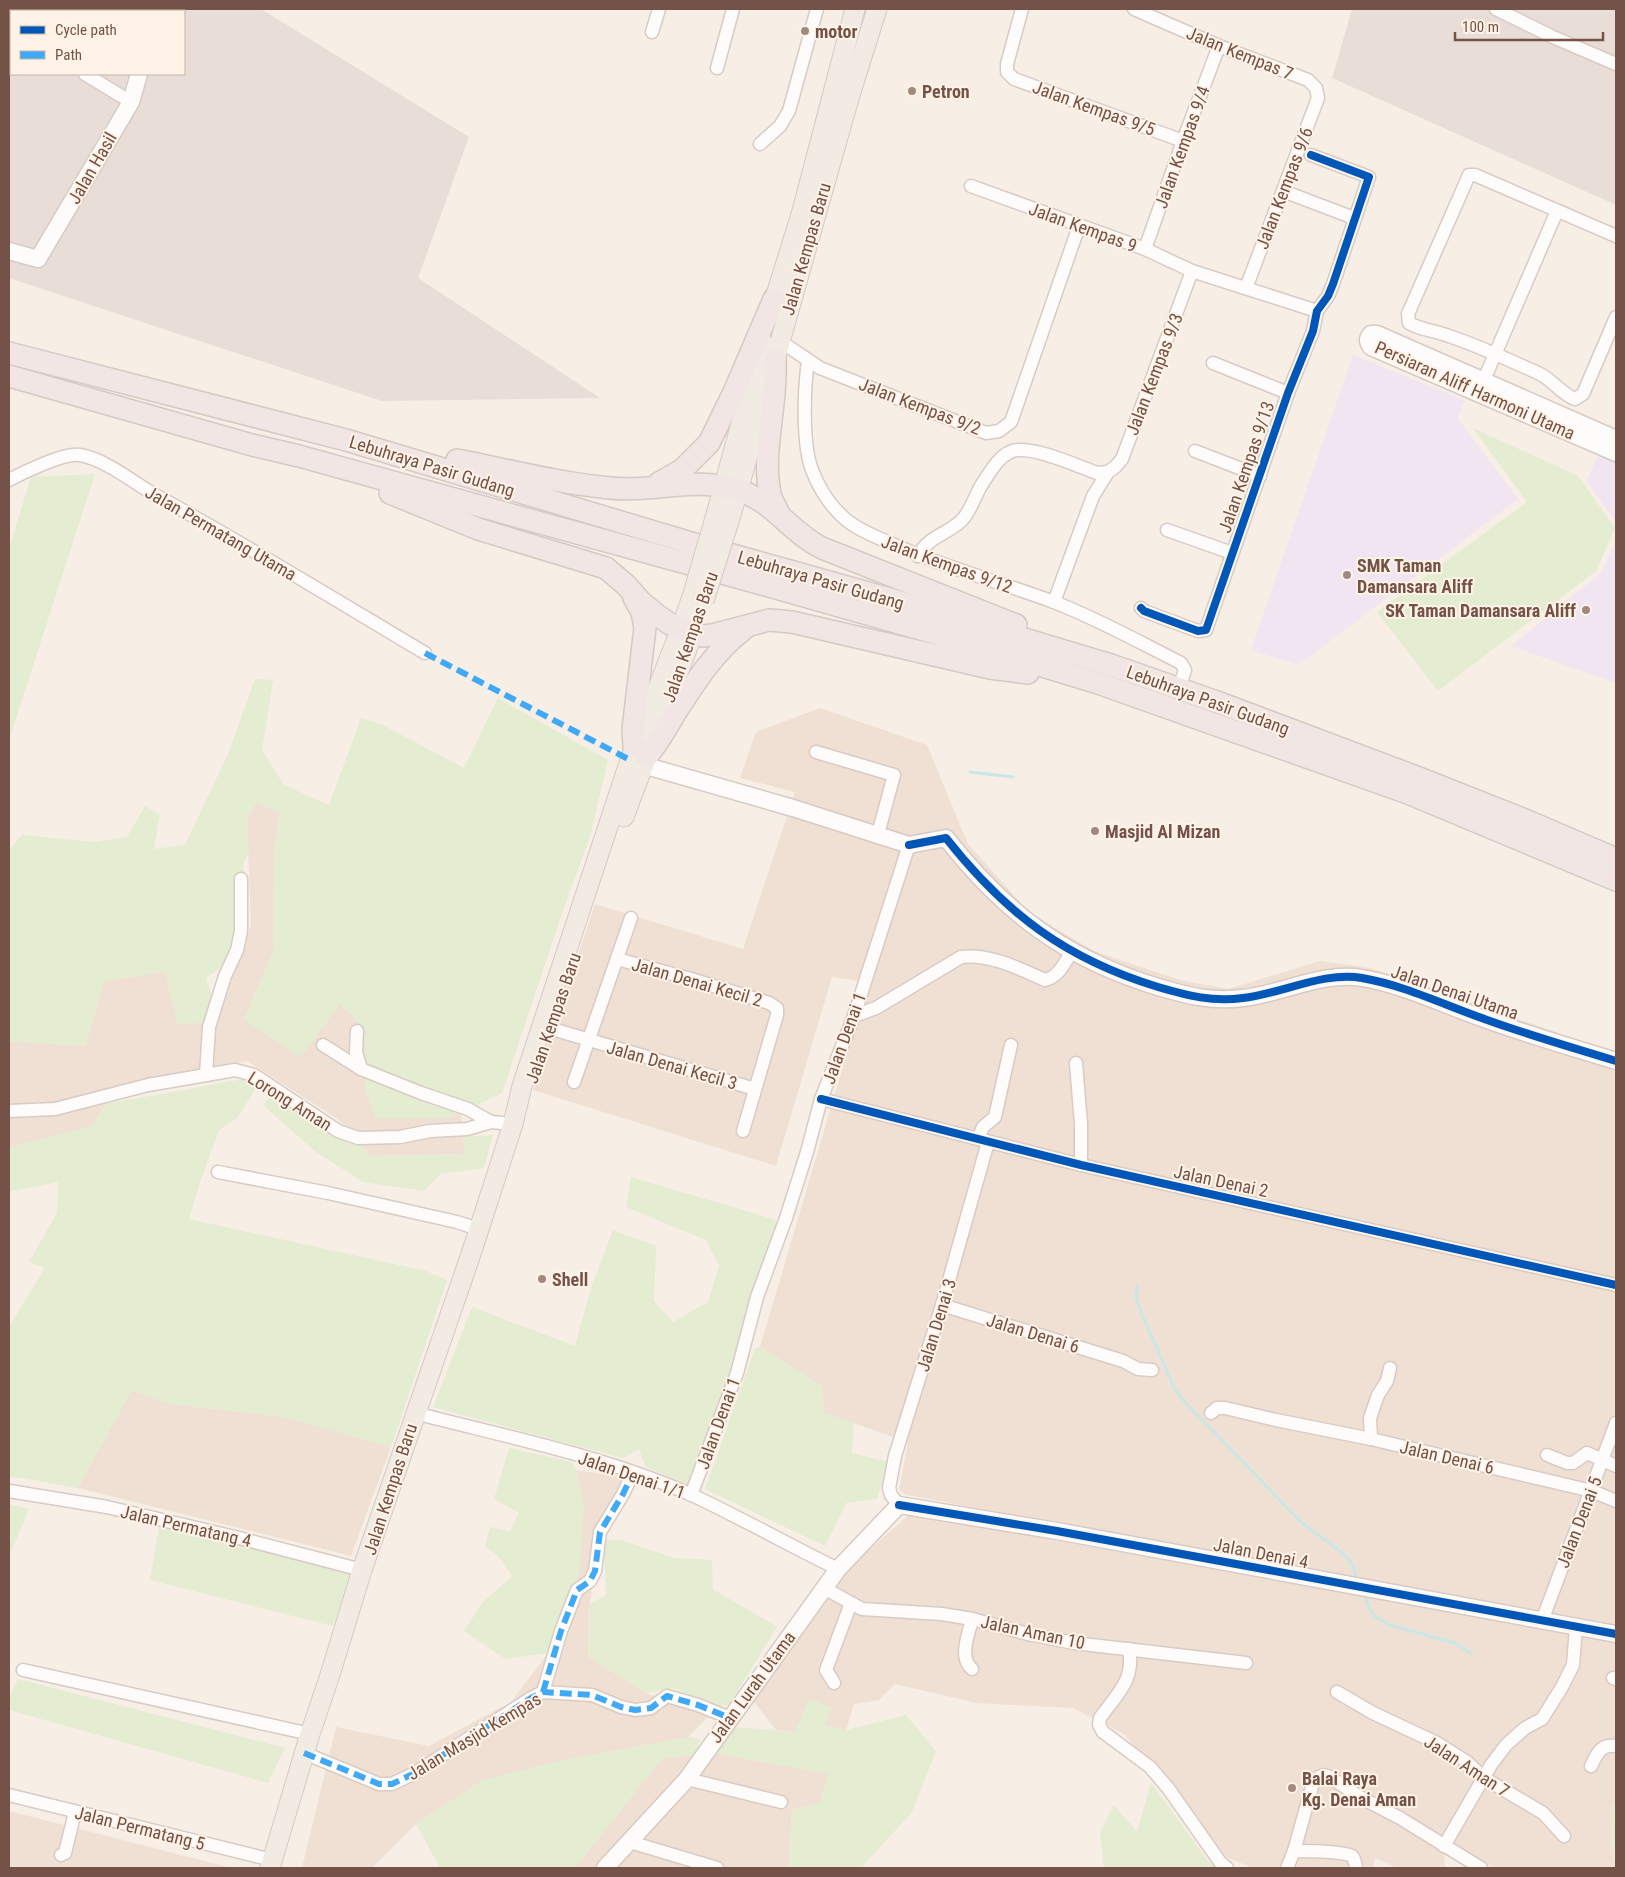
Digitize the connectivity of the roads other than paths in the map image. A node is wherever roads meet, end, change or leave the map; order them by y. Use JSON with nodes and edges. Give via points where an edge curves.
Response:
{"nodes":[{"id":1,"x":659,"y":9,"type":"edge"},
{"id":2,"x":734,"y":9,"type":"edge"},
{"id":3,"x":816,"y":9,"type":"edge"},
{"id":4,"x":855,"y":9,"type":"edge"},
{"id":5,"x":877,"y":9,"type":"edge"},
{"id":6,"x":1022,"y":9,"type":"edge"},
{"id":7,"x":1134,"y":9,"type":"edge"},
{"id":8,"x":1496,"y":9,"type":"edge"},
{"id":9,"x":652,"y":32,"type":"dead end"},
{"id":10,"x":1219,"y":46,"type":"junction"},
{"id":11,"x":1616,"y":64,"type":"edge"},
{"id":12,"x":717,"y":68,"type":"dead end"},
{"id":13,"x":88,"y":75,"type":"edge"},
{"id":14,"x":140,"y":75,"type":"edge"},
{"id":15,"x":1316,"y":88,"type":"joint"},
{"id":16,"x":131,"y":102,"type":"junction"},
{"id":17,"x":1183,"y":141,"type":"junction"},
{"id":18,"x":760,"y":144,"type":"dead end"},
{"id":19,"x":1311,"y":155,"type":"dead end"},
{"id":20,"x":972,"y":186,"type":"dead end"},
{"id":21,"x":1283,"y":191,"type":"junction"},
{"id":22,"x":1557,"y":211,"type":"junction"},
{"id":23,"x":1354,"y":218,"type":"junction"},
{"id":24,"x":1079,"y":226,"type":"junction"},
{"id":25,"x":1616,"y":236,"type":"edge"},
{"id":26,"x":1146,"y":249,"type":"junction"},
{"id":27,"x":9,"y":251,"type":"edge"},
{"id":28,"x":1192,"y":271,"type":"junction"},
{"id":29,"x":1246,"y":288,"type":"junction"},
{"id":30,"x":774,"y":299,"type":"junction"},
{"id":31,"x":1317,"y":311,"type":"junction"},
{"id":32,"x":1616,"y":317,"type":"edge"},
{"id":33,"x":777,"y":351,"type":"junction"},
{"id":34,"x":9,"y":353,"type":"edge"},
{"id":35,"x":1495,"y":355,"type":"junction"},
{"id":36,"x":808,"y":361,"type":"junction"},
{"id":37,"x":1213,"y":363,"type":"dead end"},
{"id":38,"x":9,"y":376,"type":"edge"},
{"id":39,"x":1481,"y":387,"type":"junction"},
{"id":40,"x":1288,"y":393,"type":"junction"},
{"id":41,"x":1616,"y":439,"type":"edge"},
{"id":42,"x":346,"y":440,"type":"junction"},
{"id":43,"x":1195,"y":451,"type":"dead end"},
{"id":44,"x":1616,"y":453,"type":"edge"},
{"id":45,"x":299,"y":456,"type":"junction"},
{"id":46,"x":1108,"y":472,"type":"junction"},
{"id":47,"x":1260,"y":476,"type":"junction"},
{"id":48,"x":9,"y":480,"type":"edge"},
{"id":49,"x":731,"y":488,"type":"junction"},
{"id":50,"x":645,"y":489,"type":"junction"},
{"id":51,"x":779,"y":514,"type":"junction"},
{"id":52,"x":1167,"y":530,"type":"dead end"},
{"id":53,"x":1232,"y":554,"type":"junction"},
{"id":54,"x":918,"y":556,"type":"junction"},
{"id":55,"x":626,"y":585,"type":"junction"},
{"id":56,"x":1054,"y":602,"type":"junction"},
{"id":57,"x":1141,"y":608,"type":"dead end"},
{"id":58,"x":752,"y":623,"type":"junction"},
{"id":59,"x":687,"y":631,"type":"junction"},
{"id":60,"x":426,"y":653,"type":"dead end"},
{"id":61,"x":1112,"y":665,"type":"junction"},
{"id":62,"x":1098,"y":683,"type":"junction"},
{"id":63,"x":1179,"y":688,"type":"junction"},
{"id":64,"x":816,"y":752,"type":"dead end"},
{"id":65,"x":641,"y":756,"type":"junction"},
{"id":66,"x":878,"y":834,"type":"junction"},
{"id":67,"x":910,"y":845,"type":"junction"},
{"id":68,"x":1616,"y":859,"type":"edge"},
{"id":69,"x":241,"y":879,"type":"dead end"},
{"id":70,"x":1616,"y":880,"type":"edge"},
{"id":71,"x":631,"y":918,"type":"dead end"},
{"id":72,"x":1072,"y":951,"type":"junction"},
{"id":73,"x":617,"y":959,"type":"junction"},
{"id":74,"x":854,"y":1016,"type":"junction"},
{"id":75,"x":549,"y":1028,"type":"junction"},
{"id":76,"x":357,"y":1031,"type":"dead end"},
{"id":77,"x":588,"y":1040,"type":"junction"},
{"id":78,"x":1011,"y":1045,"type":"dead end"},
{"id":79,"x":324,"y":1046,"type":"dead end"},
{"id":80,"x":1616,"y":1061,"type":"edge"},
{"id":81,"x":1076,"y":1063,"type":"dead end"},
{"id":82,"x":361,"y":1069,"type":"junction"},
{"id":83,"x":206,"y":1075,"type":"junction"},
{"id":84,"x":574,"y":1082,"type":"dead end"},
{"id":85,"x":756,"y":1089,"type":"junction"},
{"id":86,"x":821,"y":1099,"type":"junction"},
{"id":87,"x":9,"y":1110,"type":"edge"},
{"id":88,"x":515,"y":1118,"type":"junction"},
{"id":89,"x":491,"y":1122,"type":"junction"},
{"id":90,"x":743,"y":1131,"type":"dead end"},
{"id":91,"x":983,"y":1141,"type":"junction"},
{"id":92,"x":1081,"y":1165,"type":"junction"},
{"id":93,"x":218,"y":1172,"type":"dead end"},
{"id":94,"x":478,"y":1229,"type":"junction"},
{"id":95,"x":1616,"y":1286,"type":"edge"},
{"id":96,"x":942,"y":1305,"type":"junction"},
{"id":97,"x":1390,"y":1368,"type":"dead end"},
{"id":98,"x":1152,"y":1370,"type":"dead end"},
{"id":99,"x":415,"y":1413,"type":"junction"},
{"id":100,"x":1211,"y":1413,"type":"dead end"},
{"id":101,"x":1616,"y":1423,"type":"edge"},
{"id":102,"x":1371,"y":1439,"type":"junction"},
{"id":103,"x":1547,"y":1456,"type":"dead end"},
{"id":104,"x":1603,"y":1459,"type":"junction"},
{"id":105,"x":1616,"y":1466,"type":"edge"},
{"id":106,"x":633,"y":1473,"type":"junction"},
{"id":107,"x":9,"y":1491,"type":"edge"},
{"id":108,"x":1592,"y":1491,"type":"junction"},
{"id":109,"x":691,"y":1495,"type":"junction"},
{"id":110,"x":1616,"y":1501,"type":"edge"},
{"id":111,"x":899,"y":1505,"type":"junction"},
{"id":112,"x":838,"y":1569,"type":"junction"},
{"id":113,"x":362,"y":1570,"type":"junction"},
{"id":114,"x":824,"y":1588,"type":"junction"},
{"id":115,"x":851,"y":1603,"type":"junction"},
{"id":116,"x":972,"y":1619,"type":"junction"},
{"id":117,"x":1542,"y":1621,"type":"junction"},
{"id":118,"x":1576,"y":1627,"type":"junction"},
{"id":119,"x":1616,"y":1634,"type":"edge"},
{"id":120,"x":1129,"y":1649,"type":"junction"},
{"id":121,"x":1246,"y":1663,"type":"dead end"},
{"id":122,"x":972,"y":1669,"type":"dead end"},
{"id":123,"x":23,"y":1670,"type":"dead end"},
{"id":124,"x":834,"y":1683,"type":"dead end"},
{"id":125,"x":544,"y":1692,"type":"junction"},
{"id":126,"x":1336,"y":1692,"type":"dead end"},
{"id":127,"x":730,"y":1718,"type":"junction"},
{"id":128,"x":310,"y":1734,"type":"junction"},
{"id":129,"x":1616,"y":1746,"type":"edge"},
{"id":130,"x":304,"y":1753,"type":"junction"},
{"id":131,"x":1591,"y":1766,"type":"dead end"},
{"id":132,"x":1484,"y":1778,"type":"junction"},
{"id":133,"x":687,"y":1779,"type":"junction"},
{"id":134,"x":9,"y":1795,"type":"edge"},
{"id":135,"x":782,"y":1802,"type":"dead end"},
{"id":136,"x":75,"y":1812,"type":"junction"},
{"id":137,"x":1564,"y":1836,"type":"dead end"},
{"id":138,"x":630,"y":1842,"type":"junction"},
{"id":139,"x":1444,"y":1846,"type":"junction"},
{"id":140,"x":1294,"y":1851,"type":"junction"},
{"id":141,"x":61,"y":1855,"type":"dead end"},
{"id":142,"x":271,"y":1864,"type":"edge"},
{"id":143,"x":1356,"y":1867,"type":"edge"},
{"id":144,"x":605,"y":1868,"type":"edge"},
{"id":145,"x":717,"y":1868,"type":"edge"},
{"id":146,"x":1227,"y":1868,"type":"edge"},
{"id":147,"x":1287,"y":1868,"type":"edge"},
{"id":148,"x":1481,"y":1868,"type":"edge"}],
"edges":[{"from":1,"to":9,"type":"street"},
{"from":2,"to":12,"type":"street"},
{"from":3,"to":18,"type":"street","via":[[789,111],[780,126]]},
{"from":4,"to":30,"type":"main road","name":"Jalan Kempas Baru","via":[[802,210]]},
{"from":5,"to":33,"type":"main road","name":"Jalan Kempas Baru"},
{"from":6,"to":17,"type":"street","name":"Jalan Kempas 9/5","via":[[1007,64],[1007,72],[1014,79]]},
{"from":7,"to":10,"type":"street","name":"Jalan Kempas 7"},
{"from":8,"to":11,"type":"street"},
{"from":10,"to":15,"type":"street","name":"Jalan Kempas 7","via":[[1308,80]]},
{"from":10,"to":17,"type":"street","name":"Jalan Kempas 9/4"},
{"from":13,"to":16,"type":"street"},
{"from":14,"to":16,"type":"street","name":"Jalan Hasil"},
{"from":15,"to":21,"type":"street","name":"Jalan Kempas 9/6","via":[[1318,98]]},
{"from":16,"to":27,"type":"street","name":"Jalan Hasil","via":[[38,259]]},
{"from":17,"to":26,"type":"street","name":"Jalan Kempas 9/4"},
{"from":19,"to":23,"type":"street","name":"Jalan Kempas 9/13","via":[[1369,176]]},
{"from":20,"to":24,"type":"street","name":"Jalan Kempas 9"},
{"from":21,"to":23,"type":"street"},
{"from":21,"to":29,"type":"street","name":"Jalan Kempas 9/6"},
{"from":22,"to":25,"type":"street"},
{"from":22,"to":35,"type":"street"},
{"from":22,"to":35,"type":"street","via":[[1469,174],[1408,314],[1409,324],[1417,328],[1451,336]]},
{"from":23,"to":31,"type":"street","name":"Jalan Kempas 9/13","via":[[1333,284]]},
{"from":24,"to":26,"type":"street","name":"Jalan Kempas 9"},
{"from":24,"to":36,"type":"street","name":"Jalan Kempas 9/2","via":[[1010,422],[999,431],[986,432],[833,374]]},
{"from":26,"to":28,"type":"street","name":"Jalan Kempas 9"},
{"from":28,"to":29,"type":"street","name":"Jalan Kempas 9"},
{"from":28,"to":46,"type":"street","name":"Jalan Kempas 9/3","via":[[1122,459]]},
{"from":29,"to":31,"type":"street","name":"Jalan Kempas 9"},
{"from":30,"to":49,"type":"main road","name":"Jalan Kempas Baru"},
{"from":30,"to":50,"type":"highway","via":[[709,443],[682,470]]},
{"from":31,"to":40,"type":"street","name":"Jalan Kempas 9/13","via":[[1313,331]]},
{"from":32,"to":35,"type":"street","via":[[1583,394],[1575,399],[1540,374]]},
{"from":33,"to":36,"type":"street","name":"Jalan Kempas 9/2"},
{"from":33,"to":49,"type":"main road","name":"Jalan Kempas Baru"},
{"from":33,"to":51,"type":"highway","via":[[768,470],[772,498]]},
{"from":34,"to":42,"type":"highway","name":"Lebuhraya Pasir Gudang"},
{"from":35,"to":39,"type":"street"},
{"from":36,"to":54,"type":"street","name":"Jalan Kempas 9/12","via":[[805,380],[806,443],[812,470],[826,497],[838,513],[853,524]]},
{"from":37,"to":40,"type":"street"},
{"from":38,"to":45,"type":"highway","name":"Lebuhraya Pasir Gudang"},
{"from":39,"to":39,"type":"street","name":"Persiaran Aliff Harmoni Utama","via":[[1371,347],[1368,338],[1377,334]]},
{"from":39,"to":41,"type":"street","name":"Persiaran Aliff Harmoni Utama"},
{"from":39,"to":44,"type":"street","name":"Persiaran Aliff Harmoni Utama"},
{"from":40,"to":47,"type":"street","name":"Jalan Kempas 9/13"},
{"from":42,"to":50,"type":"highway","via":[[554,481]]},
{"from":42,"to":61,"type":"highway","name":"Lebuhraya Pasir Gudang"},
{"from":43,"to":47,"type":"street"},
{"from":45,"to":55,"type":"highway","via":[[478,529],[606,568]]},
{"from":45,"to":62,"type":"highway","name":"Lebuhraya Pasir Gudang","via":[[934,633]]},
{"from":46,"to":54,"type":"street","via":[[1097,473],[1031,450],[1008,452],[992,468],[962,520],[929,541]]},
{"from":46,"to":56,"type":"street","name":"Jalan Kempas 9/3","via":[[1093,496]]},
{"from":47,"to":53,"type":"street","name":"Jalan Kempas 9/13"},
{"from":48,"to":60,"type":"street","name":"Jalan Permatang Utama","via":[[41,464],[78,455],[103,463]]},
{"from":49,"to":50,"type":"highway","via":[[691,483]]},
{"from":49,"to":51,"type":"highway","via":[[762,501]]},
{"from":49,"to":59,"type":"main road","name":"Jalan Kempas Baru","bridge":true},
{"from":51,"to":61,"type":"highway","via":[[809,542],[822,548],[981,609]]},
{"from":52,"to":53,"type":"street"},
{"from":53,"to":57,"type":"street","name":"Jalan Kempas 9/13","via":[[1206,630],[1202,632]]},
{"from":54,"to":56,"type":"street","name":"Jalan Kempas 9/12"},
{"from":55,"to":59,"type":"highway","via":[[640,602],[670,624]]},
{"from":55,"to":65,"type":"highway","via":[[642,612],[645,628],[634,729]]},
{"from":56,"to":63,"type":"street","name":"Jalan Kempas 9/12","via":[[1181,663],[1186,670]]},
{"from":58,"to":59,"type":"highway","via":[[712,635],[702,636]]},
{"from":58,"to":62,"type":"highway","via":[[769,620],[792,622],[990,668]]},
{"from":58,"to":65,"type":"highway","via":[[730,639],[700,675],[657,745]]},
{"from":59,"to":65,"type":"main road","name":"Jalan Kempas Baru"},
{"from":61,"to":63,"type":"highway","name":"Lebuhraya Pasir Gudang"},
{"from":62,"to":70,"type":"highway","name":"Lebuhraya Pasir Gudang","via":[[1408,792]]},
{"from":63,"to":68,"type":"highway","name":"Lebuhraya Pasir Gudang","via":[[1419,778]]},
{"from":64,"to":66,"type":"street","via":[[894,775]]},
{"from":65,"to":66,"type":"street"},
{"from":65,"to":75,"type":"main road","name":"Jalan Kempas Baru"},
{"from":65,"to":88,"type":"main road","name":"Jalan Kempas Baru","via":[[522,1086]]},
{"from":66,"to":67,"type":"street"},
{"from":67,"to":72,"type":"street","name":"Jalan Denai Utama","via":[[946,838],[968,867],[1011,909]]},
{"from":67,"to":74,"type":"street","name":"Jalan Denai 1"},
{"from":69,"to":83,"type":"street","via":[[241,931],[209,1027]]},
{"from":71,"to":73,"type":"street"},
{"from":72,"to":74,"type":"street","via":[[1056,974],[1045,980],[993,960],[973,956],[960,958],[876,1008]]},
{"from":72,"to":80,"type":"street","name":"Jalan Denai Utama","via":[[1129,978],[1216,1001],[1245,998],[1337,976],[1361,977]]},
{"from":73,"to":77,"type":"street"},
{"from":73,"to":85,"type":"street","name":"Jalan Denai Kecil 2","via":[[769,1002],[777,1008],[778,1015]]},
{"from":74,"to":86,"type":"street","name":"Jalan Denai 1"},
{"from":75,"to":77,"type":"street","name":"Jalan Denai Kecil 3"},
{"from":75,"to":88,"type":"main road","name":"Jalan Kempas Baru","via":[[529,1089]]},
{"from":76,"to":82,"type":"street","via":[[356,1052]]},
{"from":77,"to":84,"type":"street"},
{"from":77,"to":85,"type":"street","name":"Jalan Denai Kecil 3"},
{"from":78,"to":91,"type":"street","name":"Jalan Denai 3","via":[[995,1117],[983,1127]]},
{"from":79,"to":82,"type":"street"},
{"from":81,"to":92,"type":"street"},
{"from":82,"to":89,"type":"street","via":[[468,1109]]},
{"from":83,"to":87,"type":"street","name":"Lorong Aman","via":[[148,1085],[55,1109]]},
{"from":83,"to":89,"type":"street","name":"Lorong Aman","via":[[232,1070],[251,1074],[338,1130],[358,1138],[467,1129]]},
{"from":85,"to":90,"type":"street"},
{"from":86,"to":91,"type":"street","name":"Jalan Denai 2"},
{"from":86,"to":109,"type":"street","name":"Jalan Denai 1","via":[[789,1208],[757,1297],[737,1373]]},
{"from":88,"to":89,"type":"street","name":"Lorong Aman"},
{"from":88,"to":94,"type":"main road","name":"Jalan Kempas Baru"},
{"from":91,"to":92,"type":"street","name":"Jalan Denai 2"},
{"from":91,"to":96,"type":"street","name":"Jalan Denai 3"},
{"from":92,"to":95,"type":"street","name":"Jalan Denai 2"},
{"from":93,"to":94,"type":"street","via":[[328,1193]]},
{"from":94,"to":99,"type":"main road","name":"Jalan Kempas Baru"},
{"from":96,"to":98,"type":"street","name":"Jalan Denai 6","via":[[1123,1361],[1138,1369]]},
{"from":96,"to":111,"type":"street","name":"Jalan Denai 3","via":[[895,1456],[889,1488]]},
{"from":97,"to":102,"type":"street","via":[[1388,1381],[1378,1395],[1370,1418]]},
{"from":99,"to":106,"type":"street","name":"Jalan Denai 1/1"},
{"from":99,"to":113,"type":"main road","name":"Jalan Kempas Baru"},
{"from":100,"to":102,"type":"street","name":"Jalan Denai 6","via":[[1225,1408]]},
{"from":101,"to":104,"type":"street","name":"Jalan Denai 5"},
{"from":102,"to":108,"type":"street","name":"Jalan Denai 6"},
{"from":103,"to":104,"type":"street","via":[[1567,1463],[1587,1453]]},
{"from":104,"to":105,"type":"street"},
{"from":104,"to":108,"type":"street","name":"Jalan Denai 5"},
{"from":106,"to":109,"type":"street","name":"Jalan Denai 1/1"},
{"from":106,"to":125,"type":"street","via":[[600,1532],[595,1571],[590,1581],[577,1590],[560,1631]]},
{"from":107,"to":113,"type":"street","name":"Jalan Permatang 4","via":[[107,1507]]},
{"from":108,"to":110,"type":"street","name":"Jalan Denai 6"},
{"from":108,"to":117,"type":"street","name":"Jalan Denai 5"},
{"from":109,"to":112,"type":"street","name":"Jalan Denai 1/1"},
{"from":111,"to":112,"type":"street","name":"Jalan Lurah Utama"},
{"from":111,"to":117,"type":"street","name":"Jalan Denai 4"},
{"from":112,"to":114,"type":"street","name":"Jalan Lurah Utama"},
{"from":113,"to":128,"type":"main road","name":"Jalan Kempas Baru"},
{"from":114,"to":115,"type":"street","name":"Jalan Aman 10"},
{"from":114,"to":127,"type":"street","name":"Jalan Lurah Utama"},
{"from":115,"to":116,"type":"street","name":"Jalan Aman 10","via":[[862,1609]]},
{"from":115,"to":124,"type":"street","via":[[826,1670]]},
{"from":116,"to":120,"type":"street","name":"Jalan Aman 10","via":[[1074,1643]]},
{"from":116,"to":122,"type":"street","via":[[965,1654],[967,1665]]},
{"from":117,"to":118,"type":"street","name":"Jalan Denai 4"},
{"from":118,"to":119,"type":"street","name":"Jalan Denai 4"},
{"from":118,"to":132,"type":"street","via":[[1573,1665],[1542,1720],[1524,1728],[1506,1745]]},
{"from":120,"to":121,"type":"street","name":"Jalan Aman 10"},
{"from":120,"to":146,"type":"street","via":[[1132,1662],[1129,1679],[1100,1718],[1099,1725],[1103,1732],[1150,1767]]},
{"from":123,"to":128,"type":"street"},
{"from":125,"to":127,"type":"street","name":"Jalan Masjid Kempas","via":[[592,1695],[635,1710],[651,1708],[667,1696]]},
{"from":125,"to":130,"type":"street","name":"Jalan Masjid Kempas","via":[[392,1784],[379,1784]]},
{"from":126,"to":132,"type":"street","name":"Jalan Aman 7","via":[[1437,1743],[1467,1762]]},
{"from":127,"to":133,"type":"street","name":"Jalan Lurah Utama"},
{"from":128,"to":130,"type":"main road","name":"Jalan Kempas Baru"},
{"from":129,"to":131,"type":"street","via":[[1605,1745]]},
{"from":130,"to":142,"type":"main road","name":"Jalan Kempas Baru"},
{"from":132,"to":137,"type":"street","name":"Jalan Aman 7","via":[[1543,1813]]},
{"from":132,"to":139,"type":"street"},
{"from":133,"to":135,"type":"street"},
{"from":133,"to":138,"type":"street","name":"Jalan Lurah Utama"},
{"from":134,"to":136,"type":"street","name":"Jalan Permatang 5"},
{"from":136,"to":141,"type":"street","via":[[65,1853]]},
{"from":136,"to":142,"type":"street","name":"Jalan Permatang 5"},
{"from":138,"to":144,"type":"street","name":"Jalan Lurah Utama"},
{"from":138,"to":145,"type":"street"},
{"from":139,"to":140,"type":"street","via":[[1324,1775],[1319,1776],[1311,1788]]},
{"from":139,"to":148,"type":"street"},
{"from":140,"to":143,"type":"street","via":[[1350,1856]]},
{"from":140,"to":147,"type":"street"}]}
